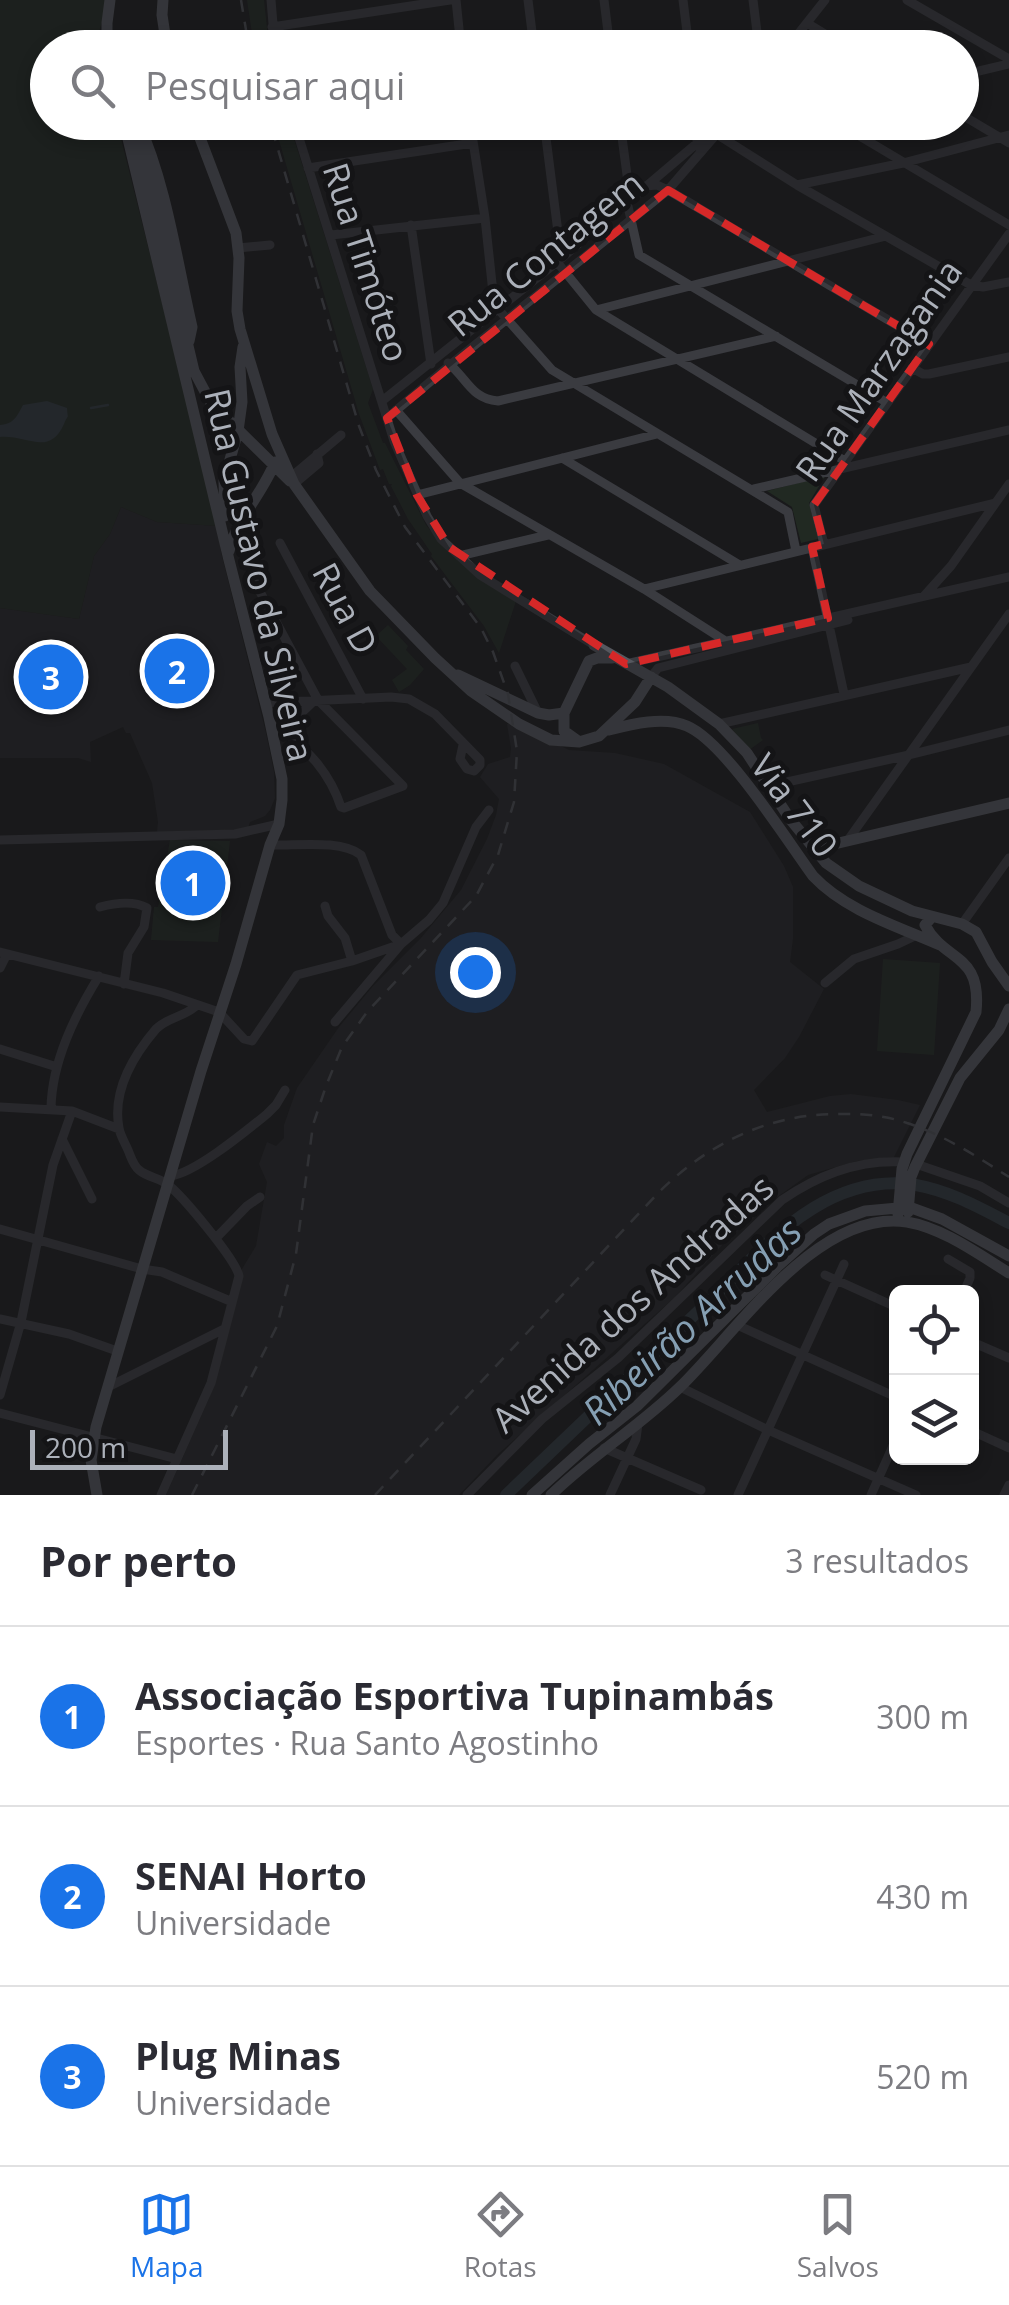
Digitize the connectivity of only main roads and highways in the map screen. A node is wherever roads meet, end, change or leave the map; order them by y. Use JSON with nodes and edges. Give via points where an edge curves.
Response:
{"nodes":[{"id":1,"x":110,"y":0,"type":"edge"},
{"id":2,"x":163,"y":0,"type":"edge"},
{"id":3,"x":107,"y":30,"type":"edge"},
{"id":4,"x":164,"y":30,"type":"edge"},
{"id":5,"x":131,"y":140,"type":"edge"},
{"id":6,"x":135,"y":140,"type":"edge"},
{"id":7,"x":145,"y":140,"type":"edge"},
{"id":8,"x":201,"y":140,"type":"edge"},
{"id":9,"x":244,"y":341,"type":"junction"},
{"id":10,"x":188,"y":347,"type":"junction"},
{"id":11,"x":242,"y":402,"type":"junction"},
{"id":12,"x":210,"y":404,"type":"junction"},
{"id":13,"x":238,"y":432,"type":"junction"},
{"id":14,"x":279,"y":452,"type":"junction"},
{"id":15,"x":274,"y":466,"type":"junction"},
{"id":16,"x":292,"y":480,"type":"junction"},
{"id":17,"x":266,"y":481,"type":"junction"},
{"id":18,"x":228,"y":555,"type":"junction"},
{"id":19,"x":590,"y":661,"type":"junction"},
{"id":20,"x":621,"y":661,"type":"junction"},
{"id":21,"x":449,"y":672,"type":"junction"},
{"id":22,"x":651,"y":677,"type":"junction"},
{"id":23,"x":564,"y":713,"type":"junction"},
{"id":24,"x":605,"y":731,"type":"junction"},
{"id":25,"x":579,"y":742,"type":"junction"},
{"id":26,"x":1009,"y":803,"type":"edge"},
{"id":27,"x":813,"y":849,"type":"junction"},
{"id":28,"x":931,"y":918,"type":"junction"},
{"id":29,"x":940,"y":945,"type":"junction"},
{"id":30,"x":992,"y":962,"type":"junction"},
{"id":31,"x":1009,"y":970,"type":"edge"},
{"id":32,"x":1009,"y":986,"type":"edge"},
{"id":33,"x":1008,"y":1016,"type":"edge"},
{"id":34,"x":968,"y":1029,"type":"junction"},
{"id":35,"x":986,"y":1047,"type":"junction"},
{"id":36,"x":909,"y":1167,"type":"junction"},
{"id":37,"x":904,"y":1203,"type":"junction"},
{"id":38,"x":903,"y":1222,"type":"junction"},
{"id":39,"x":1009,"y":1256,"type":"edge"},
{"id":40,"x":1009,"y":1273,"type":"edge"},
{"id":41,"x":94,"y":1438,"type":"junction"},
{"id":42,"x":96,"y":1495,"type":"edge"},
{"id":43,"x":104,"y":1495,"type":"edge"},
{"id":44,"x":532,"y":1495,"type":"edge"},
{"id":45,"x":551,"y":1495,"type":"edge"}],
"edges":[{"from":1,"to":3,"type":"main road"},
{"from":2,"to":4,"type":"main road"},
{"from":5,"to":18,"type":"main road","name":"Rua Gustavo da Silveira"},
{"from":6,"to":10,"type":"main road","name":"Rua Gustavo da Silveira"},
{"from":7,"to":10,"type":"main road","via":[[192,327]]},
{"from":8,"to":9,"type":"main road","via":[[236,232]]},
{"from":9,"to":11,"type":"main road"},
{"from":9,"to":14,"type":"main road"},
{"from":10,"to":12,"type":"main road","name":"Rua Gustavo da Silveira"},
{"from":11,"to":12,"type":"main road"},
{"from":11,"to":13,"type":"main road"},
{"from":12,"to":13,"type":"main road","name":"Rua Gustavo da Silveira"},
{"from":13,"to":15,"type":"main road","name":"Rua Gustavo da Silveira"},
{"from":13,"to":18,"type":"main road","via":[[224,481]]},
{"from":14,"to":15,"type":"main road"},
{"from":14,"to":16,"type":"main road"},
{"from":15,"to":16,"type":"main road","name":"Rua Gustavo da Silveira"},
{"from":15,"to":17,"type":"main road"},
{"from":16,"to":17,"type":"main road"},
{"from":16,"to":21,"type":"main road","via":[[370,591]]},
{"from":17,"to":18,"type":"main road"},
{"from":18,"to":41,"type":"main road","name":"Rua Gustavo da Silveira","via":[[278,734],[282,814]]},
{"from":19,"to":20,"type":"main road"},
{"from":19,"to":20,"type":"main road","via":[[590,642]]},
{"from":19,"to":23,"type":"main road"},
{"from":20,"to":22,"type":"main road"},
{"from":21,"to":23,"type":"main road","via":[[538,713]]},
{"from":21,"to":25,"type":"main road","via":[[551,740]]},
{"from":22,"to":24,"type":"main road"},
{"from":22,"to":27,"type":"main road","via":[[718,724],[747,754]]},
{"from":23,"to":25,"type":"main road","via":[[564,730]]},
{"from":24,"to":25,"type":"main road"},
{"from":24,"to":29,"type":"main road","name":"Via 710","via":[[676,722],[700,733],[825,889],[902,935]]},
{"from":26,"to":27,"type":"main road"},
{"from":27,"to":28,"type":"main road","via":[[859,886]]},
{"from":28,"to":29,"type":"main road","via":[[926,928]]},
{"from":28,"to":30,"type":"main road","via":[[976,932]]},
{"from":29,"to":34,"type":"main road","via":[[964,963],[975,984],[976,1012]]},
{"from":30,"to":31,"type":"main road"},
{"from":30,"to":32,"type":"main road"},
{"from":33,"to":35,"type":"main road"},
{"from":34,"to":35,"type":"main road","via":[[973,1042]]},
{"from":34,"to":36,"type":"main road"},
{"from":35,"to":36,"type":"main road","via":[[960,1078]]},
{"from":36,"to":37,"type":"main road"},
{"from":37,"to":38,"type":"main road"},
{"from":37,"to":39,"type":"main road"},
{"from":37,"to":44,"type":"main road","name":"Avenida dos Andradas","via":[[853,1214],[814,1234],[668,1377]]},
{"from":38,"to":40,"type":"main road","via":[[943,1235]]},
{"from":38,"to":45,"type":"main road","via":[[856,1228],[799,1263],[680,1388]]},
{"from":41,"to":42,"type":"main road","name":"Rua Gustavo da Silveira"},
{"from":41,"to":43,"type":"main road","name":"Rua Gustavo da Silveira"}]}
